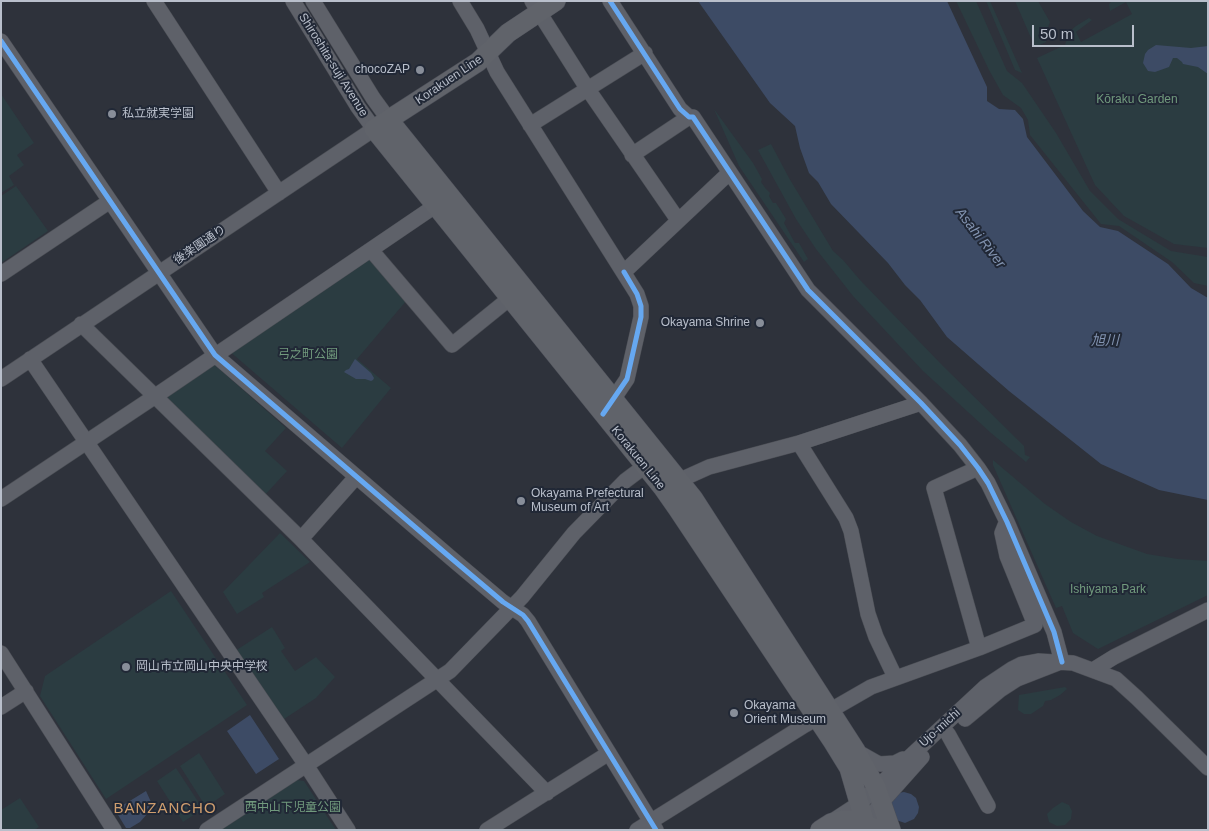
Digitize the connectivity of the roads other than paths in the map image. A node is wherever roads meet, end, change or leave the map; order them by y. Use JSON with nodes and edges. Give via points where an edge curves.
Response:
{"nodes":[{"id":1,"x":154,"y":1,"type":"edge"},
{"id":2,"x":293,"y":1,"type":"edge"},
{"id":3,"x":313,"y":1,"type":"edge"},
{"id":4,"x":460,"y":1,"type":"edge"},
{"id":5,"x":556,"y":1,"type":"edge"},
{"id":6,"x":610,"y":1,"type":"edge"},
{"id":7,"x":536,"y":7,"type":"edge"},
{"id":8,"x":1,"y":41,"type":"edge"},
{"id":9,"x":488,"y":52,"type":"junction"},
{"id":10,"x":645,"y":53,"type":"junction"},
{"id":11,"x":588,"y":88,"type":"junction"},
{"id":12,"x":691,"y":117,"type":"junction"},
{"id":13,"x":382,"y":124,"type":"junction"},
{"id":14,"x":530,"y":125,"type":"junction"},
{"id":15,"x":632,"y":155,"type":"junction"},
{"id":16,"x":730,"y":173,"type":"junction"},
{"id":17,"x":279,"y":193,"type":"junction"},
{"id":18,"x":110,"y":201,"type":"junction"},
{"id":19,"x":435,"y":206,"type":"junction"},
{"id":20,"x":678,"y":220,"type":"junction"},
{"id":21,"x":371,"y":250,"type":"junction"},
{"id":22,"x":160,"y":272,"type":"junction"},
{"id":23,"x":624,"y":272,"type":"junction"},
{"id":24,"x":1,"y":274,"type":"edge"},
{"id":25,"x":510,"y":298,"type":"junction"},
{"id":26,"x":82,"y":324,"type":"junction"},
{"id":27,"x":215,"y":355,"type":"junction"},
{"id":28,"x":30,"y":359,"type":"junction"},
{"id":29,"x":1,"y":379,"type":"edge"},
{"id":30,"x":154,"y":397,"type":"junction"},
{"id":31,"x":614,"y":399,"type":"junction"},
{"id":32,"x":921,"y":404,"type":"junction"},
{"id":33,"x":603,"y":414,"type":"junction"},
{"id":34,"x":85,"y":442,"type":"junction"},
{"id":35,"x":799,"y":443,"type":"junction"},
{"id":36,"x":660,"y":454,"type":"junction"},
{"id":37,"x":645,"y":466,"type":"junction"},
{"id":38,"x":978,"y":468,"type":"junction"},
{"id":39,"x":356,"y":477,"type":"junction"},
{"id":40,"x":680,"y":479,"type":"junction"},
{"id":41,"x":663,"y":488,"type":"junction"},
{"id":42,"x":1,"y":499,"type":"edge"},
{"id":43,"x":1007,"y":522,"type":"junction"},
{"id":44,"x":301,"y":539,"type":"junction"},
{"id":45,"x":512,"y":608,"type":"junction"},
{"id":46,"x":1208,"y":610,"type":"edge"},
{"id":47,"x":979,"y":648,"type":"junction"},
{"id":48,"x":1,"y":653,"type":"edge"},
{"id":49,"x":1062,"y":662,"type":"junction"},
{"id":50,"x":1093,"y":670,"type":"junction"},
{"id":51,"x":895,"y":677,"type":"junction"},
{"id":52,"x":438,"y":679,"type":"junction"},
{"id":53,"x":26,"y":691,"type":"junction"},
{"id":54,"x":1,"y":707,"type":"edge"},
{"id":55,"x":824,"y":714,"type":"junction"},
{"id":56,"x":948,"y":734,"type":"junction"},
{"id":57,"x":610,"y":753,"type":"junction"},
{"id":58,"x":909,"y":756,"type":"junction"},
{"id":59,"x":852,"y":760,"type":"junction"},
{"id":60,"x":306,"y":765,"type":"junction"},
{"id":61,"x":1208,"y":768,"type":"edge"},
{"id":62,"x":547,"y":793,"type":"junction"},
{"id":63,"x":878,"y":795,"type":"junction"},
{"id":64,"x":860,"y":803,"type":"junction"},
{"id":65,"x":988,"y":806,"type":"dead end"},
{"id":66,"x":654,"y":825,"type":"edge"},
{"id":67,"x":825,"y":826,"type":"edge"},
{"id":68,"x":868,"y":828,"type":"edge"},
{"id":69,"x":114,"y":830,"type":"edge"},
{"id":70,"x":207,"y":830,"type":"edge"},
{"id":71,"x":348,"y":830,"type":"edge"},
{"id":72,"x":487,"y":830,"type":"edge"},
{"id":73,"x":637,"y":830,"type":"edge"},
{"id":74,"x":891,"y":830,"type":"edge"}],
"edges":[{"from":1,"to":17,"type":"street"},
{"from":2,"to":13,"type":"street","name":"Shiroshita-suji Avenue","via":[[358,107]]},
{"from":3,"to":13,"type":"street","name":"Shiroshita-suji Avenue","via":[[373,98]]},
{"from":4,"to":9,"type":"street"},
{"from":5,"to":7,"type":"main road","name":"Korakuen Line"},
{"from":6,"to":10,"type":"street"},
{"from":7,"to":9,"type":"main road","name":"Korakuen Line"},
{"from":7,"to":11,"type":"street"},
{"from":8,"to":18,"type":"street"},
{"from":9,"to":13,"type":"main road","name":"Korakuen Line","via":[[478,62]]},
{"from":9,"to":14,"type":"street"},
{"from":10,"to":11,"type":"street"},
{"from":10,"to":12,"type":"street","via":[[680,109]]},
{"from":11,"to":14,"type":"street"},
{"from":11,"to":15,"type":"street"},
{"from":12,"to":15,"type":"street"},
{"from":12,"to":16,"type":"street"},
{"from":13,"to":17,"type":"street","name":"後楽園通り"},
{"from":13,"to":19,"type":"main road","name":"Korakuen Line"},
{"from":13,"to":31,"type":"main road","name":"Korakuen Line"},
{"from":14,"to":23,"type":"street"},
{"from":15,"to":20,"type":"street"},
{"from":16,"to":20,"type":"street"},
{"from":16,"to":32,"type":"street","via":[[808,290]]},
{"from":17,"to":22,"type":"street","name":"後楽園通り"},
{"from":18,"to":22,"type":"street"},
{"from":18,"to":24,"type":"street"},
{"from":19,"to":21,"type":"street"},
{"from":19,"to":25,"type":"main road","name":"Korakuen Line"},
{"from":20,"to":23,"type":"street"},
{"from":21,"to":25,"type":"street","via":[[452,345]]},
{"from":21,"to":27,"type":"street"},
{"from":22,"to":26,"type":"street","name":"後楽園通り"},
{"from":22,"to":27,"type":"street"},
{"from":23,"to":31,"type":"street","via":[[638,294],[641,317],[627,379]]},
{"from":25,"to":33,"type":"main road","name":"Korakuen Line"},
{"from":26,"to":28,"type":"street","name":"後楽園通り"},
{"from":26,"to":30,"type":"street"},
{"from":27,"to":30,"type":"street"},
{"from":27,"to":39,"type":"street"},
{"from":28,"to":29,"type":"street","name":"後楽園通り"},
{"from":28,"to":34,"type":"street"},
{"from":30,"to":34,"type":"street"},
{"from":30,"to":44,"type":"street"},
{"from":31,"to":33,"type":"street"},
{"from":31,"to":36,"type":"main road","name":"Korakuen Line"},
{"from":32,"to":35,"type":"street"},
{"from":32,"to":38,"type":"street"},
{"from":33,"to":37,"type":"main road","name":"Korakuen Line"},
{"from":34,"to":42,"type":"street"},
{"from":34,"to":60,"type":"street"},
{"from":35,"to":40,"type":"street","via":[[709,467]]},
{"from":35,"to":51,"type":"street","via":[[852,531],[868,614]]},
{"from":36,"to":37,"type":"street"},
{"from":36,"to":40,"type":"main road","name":"Korakuen Line"},
{"from":37,"to":41,"type":"main road","name":"Korakuen Line"},
{"from":37,"to":45,"type":"street","via":[[574,533]]},
{"from":38,"to":43,"type":"street"},
{"from":38,"to":47,"type":"street","via":[[934,488]]},
{"from":39,"to":44,"type":"street"},
{"from":39,"to":45,"type":"street"},
{"from":40,"to":41,"type":"street"},
{"from":40,"to":55,"type":"main road","name":"Korakuen Line"},
{"from":41,"to":55,"type":"main road","name":"Korakuen Line"},
{"from":43,"to":47,"type":"street","via":[[1002,533],[1008,556],[1034,625]]},
{"from":43,"to":49,"type":"street","via":[[1054,632]]},
{"from":44,"to":52,"type":"street"},
{"from":45,"to":52,"type":"street","via":[[450,671]]},
{"from":45,"to":57,"type":"street","via":[[528,621]]},
{"from":46,"to":50,"type":"street","via":[[1114,656]]},
{"from":47,"to":51,"type":"street"},
{"from":48,"to":53,"type":"street"},
{"from":49,"to":50,"type":"street","name":"Ujo-michi"},
{"from":49,"to":56,"type":"street","name":"Ujo-michi","via":[[1018,679],[1000,690]]},
{"from":49,"to":58,"type":"street","name":"Ujo-michi","via":[[1038,660],[1012,669],[985,688]]},
{"from":50,"to":61,"type":"street","name":"Ujo-michi","via":[[1116,679]]},
{"from":51,"to":55,"type":"street"},
{"from":52,"to":60,"type":"street"},
{"from":52,"to":62,"type":"street"},
{"from":53,"to":54,"type":"street"},
{"from":53,"to":69,"type":"street"},
{"from":55,"to":59,"type":"main road","name":"Korakuen Line"},
{"from":55,"to":66,"type":"street"},
{"from":56,"to":63,"type":"street","name":"Ujo-michi","via":[[896,784]]},
{"from":56,"to":65,"type":"street"},
{"from":57,"to":62,"type":"street"},
{"from":57,"to":66,"type":"street"},
{"from":58,"to":59,"type":"street","via":[[879,764]]},
{"from":58,"to":63,"type":"street","name":"Ujo-michi"},
{"from":59,"to":63,"type":"main road","name":"Korakuen Line"},
{"from":59,"to":64,"type":"main road","name":"Korakuen Line"},
{"from":60,"to":70,"type":"street"},
{"from":60,"to":71,"type":"street"},
{"from":62,"to":72,"type":"street"},
{"from":63,"to":64,"type":"street","name":"Ujo-michi"},
{"from":63,"to":68,"type":"street","name":"Ujo-michi"},
{"from":63,"to":74,"type":"main road","name":"Korakuen Line"},
{"from":64,"to":67,"type":"street","name":"Ujo-michi"},
{"from":64,"to":68,"type":"main road","name":"Korakuen Line"},
{"from":66,"to":73,"type":"street"},
{"from":67,"to":68,"type":"main road","via":[[854,820]]}]}
